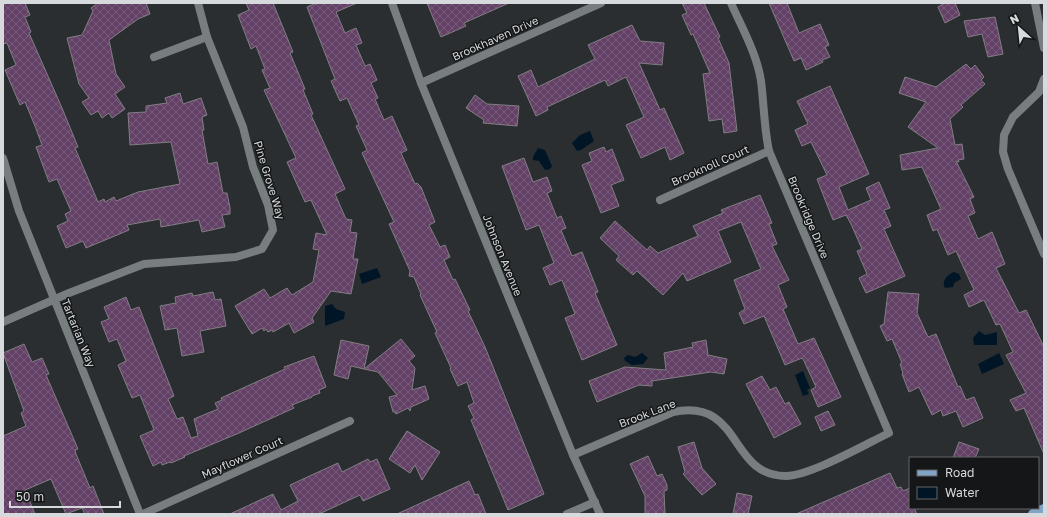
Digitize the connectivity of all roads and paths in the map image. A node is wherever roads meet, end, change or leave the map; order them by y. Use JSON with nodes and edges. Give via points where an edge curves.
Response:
{"nodes":[{"id":1,"x":198,"y":3,"type":"edge"},
{"id":2,"x":392,"y":3,"type":"edge"},
{"id":3,"x":601,"y":3,"type":"edge"},
{"id":4,"x":731,"y":3,"type":"edge"},
{"id":5,"x":1036,"y":3,"type":"edge"},
{"id":6,"x":207,"y":37,"type":"junction"},
{"id":7,"x":1044,"y":48,"type":"edge"},
{"id":8,"x":154,"y":57,"type":"dead end"},
{"id":9,"x":1044,"y":79,"type":"edge"},
{"id":10,"x":421,"y":83,"type":"junction"},
{"id":11,"x":768,"y":151,"type":"junction"},
{"id":12,"x":3,"y":158,"type":"edge"},
{"id":13,"x":660,"y":200,"type":"dead end"},
{"id":14,"x":1044,"y":254,"type":"edge"},
{"id":15,"x":54,"y":300,"type":"junction"},
{"id":16,"x":3,"y":322,"type":"edge"},
{"id":17,"x":350,"y":421,"type":"dead end"},
{"id":18,"x":889,"y":433,"type":"joint"},
{"id":19,"x":573,"y":455,"type":"junction"},
{"id":20,"x":595,"y":502,"type":"junction"},
{"id":21,"x":1044,"y":509,"type":"edge"},
{"id":22,"x":140,"y":514,"type":"edge"},
{"id":23,"x":143,"y":514,"type":"edge"},
{"id":24,"x":567,"y":514,"type":"edge"},
{"id":25,"x":600,"y":514,"type":"edge"},
{"id":26,"x":1033,"y":514,"type":"edge"}],
"edges":[{"from":1,"to":6,"type":"street","name":"Pine Grove Way"},
{"from":2,"to":10,"type":"street","name":"Johnson Avenue"},
{"from":3,"to":10,"type":"street","name":"Brookhaven Drive"},
{"from":4,"to":11,"type":"street","name":"Brookridge Drive","via":[[757,64]]},
{"from":5,"to":7,"type":"street"},
{"from":6,"to":8,"type":"street"},
{"from":6,"to":15,"type":"street","name":"Pine Grove Way","via":[[243,128],[252,167],[268,205],[273,230],[262,249],[236,257],[144,264]]},
{"from":9,"to":14,"type":"street","via":[[1039,92],[1013,117],[1004,135],[1003,152]]},
{"from":10,"to":19,"type":"street","name":"Johnson Avenue"},
{"from":11,"to":13,"type":"street","name":"Brooknoll Court"},
{"from":11,"to":18,"type":"street","name":"Brookridge Drive"},
{"from":12,"to":15,"type":"street","name":"Tartarian Way","via":[[19,211]]},
{"from":15,"to":16,"type":"street","name":"Pine Grove Way"},
{"from":15,"to":22,"type":"street","name":"Tartarian Way"},
{"from":17,"to":23,"type":"street","name":"Mayflower Court"},
{"from":18,"to":19,"type":"street","name":"Brook Lane","via":[[809,471],[784,476],[756,466],[747,458],[724,424],[712,416],[686,410],[672,412]]},
{"from":19,"to":20,"type":"street","name":"Johnson Avenue"},
{"from":20,"to":24,"type":"street"},
{"from":20,"to":25,"type":"street","name":"Johnson Avenue"},
{"from":21,"to":26,"type":"main road"}]}
